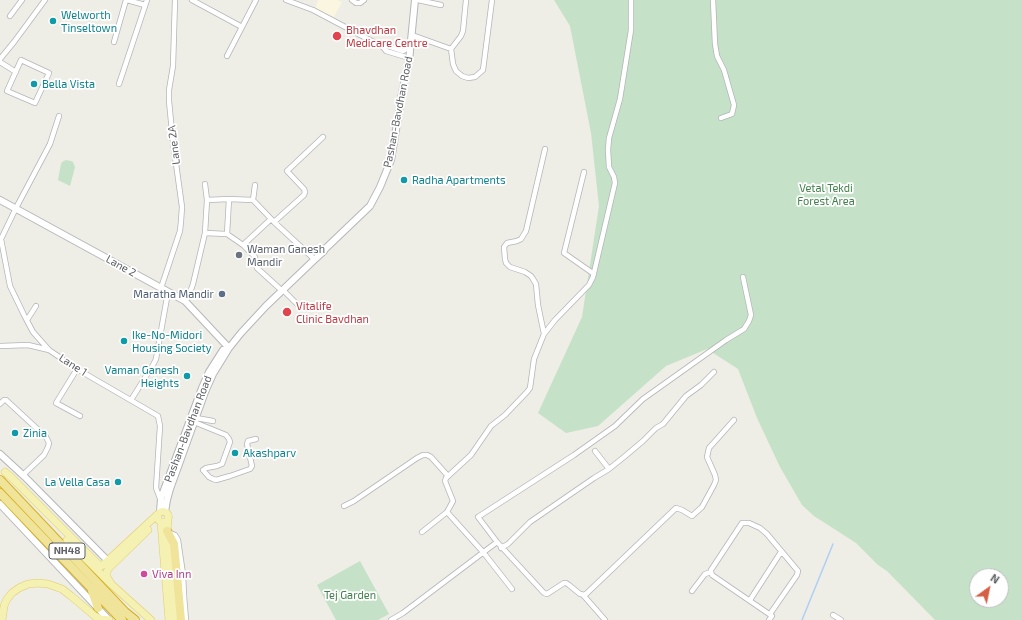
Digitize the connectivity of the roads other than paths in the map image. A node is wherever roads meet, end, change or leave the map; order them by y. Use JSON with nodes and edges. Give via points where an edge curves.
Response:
{"nodes":[{"id":1,"x":22,"y":0,"type":"edge"},
{"id":2,"x":45,"y":0,"type":"edge"},
{"id":3,"x":127,"y":0,"type":"edge"},
{"id":4,"x":175,"y":0,"type":"edge"},
{"id":5,"x":192,"y":0,"type":"edge"},
{"id":6,"x":256,"y":0,"type":"edge"},
{"id":7,"x":286,"y":0,"type":"edge"},
{"id":8,"x":352,"y":0,"type":"edge"},
{"id":9,"x":364,"y":0,"type":"edge"},
{"id":10,"x":417,"y":0,"type":"edge"},
{"id":11,"x":466,"y":0,"type":"edge"},
{"id":12,"x":492,"y":0,"type":"edge"},
{"id":13,"x":631,"y":0,"type":"edge"},
{"id":14,"x":713,"y":0,"type":"edge"},
{"id":15,"x":294,"y":1,"type":"edge"},
{"id":16,"x":146,"y":2,"type":"edge"},
{"id":17,"x":441,"y":5,"type":"dead end"},
{"id":18,"x":10,"y":16,"type":"dead end"},
{"id":19,"x":242,"y":27,"type":"junction"},
{"id":20,"x":412,"y":35,"type":"junction"},
{"id":21,"x":114,"y":42,"type":"dead end"},
{"id":22,"x":411,"y":46,"type":"junction"},
{"id":23,"x":383,"y":47,"type":"junction"},
{"id":24,"x":451,"y":49,"type":"junction"},
{"id":25,"x":227,"y":56,"type":"dead end"},
{"id":26,"x":410,"y":58,"type":"junction"},
{"id":27,"x":0,"y":59,"type":"edge"},
{"id":28,"x":0,"y":62,"type":"edge"},
{"id":29,"x":16,"y":72,"type":"junction"},
{"id":30,"x":119,"y":84,"type":"dead end"},
{"id":31,"x":59,"y":116,"type":"dead end"},
{"id":32,"x":721,"y":118,"type":"dead end"},
{"id":33,"x":323,"y":137,"type":"dead end"},
{"id":34,"x":545,"y":149,"type":"dead end"},
{"id":35,"x":584,"y":172,"type":"dead end"},
{"id":36,"x":205,"y":184,"type":"dead end"},
{"id":37,"x":255,"y":185,"type":"dead end"},
{"id":38,"x":229,"y":199,"type":"junction"},
{"id":39,"x":0,"y":200,"type":"edge"},
{"id":40,"x":207,"y":200,"type":"junction"},
{"id":41,"x":253,"y":200,"type":"junction"},
{"id":42,"x":16,"y":208,"type":"junction"},
{"id":43,"x":272,"y":220,"type":"junction"},
{"id":44,"x":205,"y":233,"type":"junction"},
{"id":45,"x":227,"y":234,"type":"junction"},
{"id":46,"x":0,"y":239,"type":"edge"},
{"id":47,"x":243,"y":245,"type":"junction"},
{"id":48,"x":325,"y":249,"type":"junction"},
{"id":49,"x":312,"y":257,"type":"junction"},
{"id":50,"x":594,"y":274,"type":"junction"},
{"id":51,"x":743,"y":277,"type":"dead end"},
{"id":52,"x":161,"y":288,"type":"junction"},
{"id":53,"x":281,"y":289,"type":"junction"},
{"id":54,"x":168,"y":292,"type":"junction"},
{"id":55,"x":188,"y":298,"type":"dead end"},
{"id":56,"x":298,"y":305,"type":"dead end"},
{"id":57,"x":36,"y":306,"type":"dead end"},
{"id":58,"x":27,"y":320,"type":"junction"},
{"id":59,"x":544,"y":334,"type":"junction"},
{"id":60,"x":0,"y":346,"type":"edge"},
{"id":61,"x":228,"y":347,"type":"junction"},
{"id":62,"x":49,"y":350,"type":"junction"},
{"id":63,"x":77,"y":369,"type":"junction"},
{"id":64,"x":714,"y":372,"type":"dead end"},
{"id":65,"x":131,"y":400,"type":"junction"},
{"id":66,"x":0,"y":404,"type":"edge"},
{"id":67,"x":80,"y":416,"type":"dead end"},
{"id":68,"x":195,"y":420,"type":"junction"},
{"id":69,"x":734,"y":420,"type":"dead end"},
{"id":70,"x":213,"y":421,"type":"dead end"},
{"id":71,"x":256,"y":439,"type":"dead end"},
{"id":72,"x":595,"y":451,"type":"dead end"},
{"id":73,"x":0,"y":454,"type":"edge"},
{"id":74,"x":609,"y":469,"type":"junction"},
{"id":75,"x":1,"y":474,"type":"edge"},
{"id":76,"x":23,"y":475,"type":"junction"},
{"id":77,"x":448,"y":476,"type":"junction"},
{"id":78,"x":0,"y":493,"type":"edge"},
{"id":79,"x":161,"y":501,"type":"junction"},
{"id":80,"x":0,"y":504,"type":"edge"},
{"id":81,"x":344,"y":506,"type":"dead end"},
{"id":82,"x":447,"y":512,"type":"junction"},
{"id":83,"x":162,"y":517,"type":"junction"},
{"id":84,"x":167,"y":531,"type":"joint"},
{"id":85,"x":422,"y":532,"type":"dead end"},
{"id":86,"x":497,"y":542,"type":"junction"},
{"id":87,"x":502,"y":548,"type":"junction"},
{"id":88,"x":483,"y":552,"type":"junction"},
{"id":89,"x":781,"y":552,"type":"junction"},
{"id":90,"x":78,"y":557,"type":"joint"},
{"id":91,"x":110,"y":563,"type":"junction"},
{"id":92,"x":711,"y":572,"type":"junction"},
{"id":93,"x":111,"y":584,"type":"junction"},
{"id":94,"x":90,"y":587,"type":"junction"},
{"id":95,"x":512,"y":589,"type":"dead end"},
{"id":96,"x":692,"y":591,"type":"dead end"},
{"id":97,"x":584,"y":596,"type":"junction"},
{"id":98,"x":750,"y":600,"type":"junction"},
{"id":99,"x":168,"y":605,"type":"junction"},
{"id":100,"x":98,"y":608,"type":"junction"},
{"id":101,"x":833,"y":615,"type":"dead end"},
{"id":102,"x":771,"y":617,"type":"edge"},
{"id":103,"x":2,"y":620,"type":"edge"},
{"id":104,"x":109,"y":620,"type":"edge"},
{"id":105,"x":122,"y":620,"type":"edge"},
{"id":106,"x":135,"y":620,"type":"edge"},
{"id":107,"x":141,"y":620,"type":"edge"},
{"id":108,"x":151,"y":620,"type":"edge"},
{"id":109,"x":165,"y":620,"type":"edge"},
{"id":110,"x":178,"y":620,"type":"edge"},
{"id":111,"x":390,"y":620,"type":"edge"},
{"id":112,"x":605,"y":620,"type":"edge"},
{"id":113,"x":841,"y":620,"type":"edge"}],
"edges":[{"from":1,"to":18,"type":"street"},
{"from":2,"to":27,"type":"street"},
{"from":3,"to":16,"type":"street"},
{"from":3,"to":21,"type":"street"},
{"from":4,"to":52,"type":"street","name":"Lane 2A","via":[[169,101],[182,207],[180,231]]},
{"from":5,"to":19,"type":"street"},
{"from":6,"to":19,"type":"street"},
{"from":7,"to":15,"type":"street"},
{"from":8,"to":9,"type":"street","via":[[360,3]]},
{"from":10,"to":17,"type":"street"},
{"from":10,"to":20,"type":"main road","name":"Pashan-Bavdhan Road"},
{"from":11,"to":24,"type":"street","via":[[463,31]]},
{"from":12,"to":24,"type":"street","via":[[483,70],[475,77],[462,76],[453,64]]},
{"from":13,"to":50,"type":"street","via":[[629,46],[620,99],[608,138],[609,166],[615,184]]},
{"from":14,"to":32,"type":"street","via":[[717,56],[724,70],[734,105],[732,114]]},
{"from":15,"to":23,"type":"street"},
{"from":16,"to":30,"type":"street"},
{"from":19,"to":25,"type":"street"},
{"from":20,"to":22,"type":"main road","name":"Pashan-Bavdhan Road"},
{"from":20,"to":24,"type":"street"},
{"from":22,"to":23,"type":"street","via":[[403,51]]},
{"from":22,"to":26,"type":"main road","name":"Pashan-Bavdhan Road"},
{"from":23,"to":26,"type":"street","via":[[386,51]]},
{"from":26,"to":48,"type":"main road","name":"Pashan-Bavdhan Road","via":[[391,160],[380,187],[370,206]]},
{"from":28,"to":29,"type":"street"},
{"from":29,"to":29,"type":"street","via":[[21,60],[49,73],[35,103],[7,91]]},
{"from":31,"to":42,"type":"street","name":"Lane 1","via":[[50,144]]},
{"from":33,"to":43,"type":"street","via":[[286,171],[304,189],[304,195]]},
{"from":34,"to":59,"type":"street","via":[[526,231],[521,239],[507,243],[504,247],[506,263],[513,269],[528,274],[536,284]]},
{"from":35,"to":50,"type":"street","via":[[564,253]]},
{"from":36,"to":40,"type":"street"},
{"from":37,"to":41,"type":"street"},
{"from":38,"to":40,"type":"street"},
{"from":38,"to":41,"type":"street"},
{"from":38,"to":45,"type":"street"},
{"from":39,"to":42,"type":"main road","name":"Lane 2"},
{"from":40,"to":44,"type":"street"},
{"from":41,"to":43,"type":"street"},
{"from":42,"to":46,"type":"street","name":"Lane 1"},
{"from":42,"to":52,"type":"main road","name":"Lane 2"},
{"from":43,"to":47,"type":"street"},
{"from":43,"to":49,"type":"street"},
{"from":44,"to":45,"type":"street"},
{"from":44,"to":55,"type":"street"},
{"from":45,"to":47,"type":"street"},
{"from":46,"to":58,"type":"street","name":"Lane 1","via":[[10,286]]},
{"from":47,"to":53,"type":"street","via":[[255,257],[257,268]]},
{"from":48,"to":49,"type":"main road","name":"Pashan-Bavdhan Road"},
{"from":48,"to":53,"type":"main road","name":"Pashan-Bavdhan Road"},
{"from":49,"to":53,"type":"main road","name":"Pashan-Bavdhan Road"},
{"from":50,"to":59,"type":"street","via":[[589,286]]},
{"from":51,"to":86,"type":"street","via":[[751,315],[744,329],[643,399],[600,437],[478,517]]},
{"from":52,"to":54,"type":"main road","name":"Lane 2"},
{"from":53,"to":56,"type":"street"},
{"from":53,"to":61,"type":"main road","name":"Pashan-Bavdhan Road"},
{"from":54,"to":61,"type":"main road","name":"Lane 2","via":[[185,301]]},
{"from":54,"to":65,"type":"street","via":[[156,359]]},
{"from":57,"to":58,"type":"street"},
{"from":58,"to":62,"type":"street","name":"Lane 1","via":[[33,332]]},
{"from":59,"to":77,"type":"street","via":[[534,359],[530,388],[491,426],[471,455]]},
{"from":60,"to":62,"type":"street","via":[[28,345]]},
{"from":61,"to":68,"type":"main road","name":"Pashan-Bavdhan Road","via":[[208,386]]},
{"from":61,"to":79,"type":"main road","name":"Pashan-Bavdhan Road","via":[[215,362],[202,388]]},
{"from":62,"to":63,"type":"street","name":"Lane 1"},
{"from":63,"to":65,"type":"street","name":"Lane 1"},
{"from":63,"to":67,"type":"street","via":[[56,402]]},
{"from":64,"to":74,"type":"street","via":[[686,396],[663,424]]},
{"from":65,"to":79,"type":"street","name":"Lane 1","via":[[158,416],[160,426],[156,488]]},
{"from":66,"to":76,"type":"street","via":[[6,400],[46,437],[49,443],[44,455]]},
{"from":68,"to":70,"type":"street"},
{"from":68,"to":71,"type":"street","via":[[226,435],[230,442],[222,464],[203,470],[216,480],[250,469],[252,466],[247,444]]},
{"from":68,"to":83,"type":"main road","name":"Pashan-Bavdhan Road"},
{"from":69,"to":97,"type":"street","via":[[709,448],[707,457],[716,480],[702,507],[692,516],[676,508]]},
{"from":72,"to":74,"type":"street"},
{"from":73,"to":76,"type":"main road"},
{"from":74,"to":87,"type":"street","via":[[530,522]]},
{"from":75,"to":90,"type":"main road"},
{"from":75,"to":91,"type":"main road","via":[[12,478],[96,562],[101,566]]},
{"from":75,"to":93,"type":"main road"},
{"from":75,"to":106,"type":"highway","number":"NH48"},
{"from":76,"to":91,"type":"main road"},
{"from":77,"to":81,"type":"street","via":[[432,457],[423,455]]},
{"from":77,"to":82,"type":"street","via":[[445,481],[453,501]]},
{"from":78,"to":94,"type":"highway","number":"NH48"},
{"from":79,"to":83,"type":"main road","name":"Pashan-Bavdhan Road"},
{"from":80,"to":100,"type":"main road"},
{"from":82,"to":85,"type":"street"},
{"from":82,"to":88,"type":"street"},
{"from":83,"to":84,"type":"main road","name":"Pashan-Bavdhan Road"},
{"from":83,"to":91,"type":"main road"},
{"from":83,"to":99,"type":"main road","name":"Pashan-Bavdhan Road"},
{"from":84,"to":110,"type":"highway","via":[[174,544]]},
{"from":86,"to":87,"type":"street"},
{"from":86,"to":88,"type":"street"},
{"from":87,"to":97,"type":"street","via":[[544,593],[547,594],[566,583]]},
{"from":88,"to":95,"type":"street"},
{"from":88,"to":111,"type":"street","via":[[403,613]]},
{"from":89,"to":92,"type":"street","via":[[760,528],[742,523]]},
{"from":89,"to":98,"type":"street"},
{"from":89,"to":102,"type":"street","via":[[798,571]]},
{"from":90,"to":107,"type":"highway"},
{"from":91,"to":93,"type":"main road","via":[[107,577]]},
{"from":92,"to":96,"type":"street","via":[[705,574]]},
{"from":92,"to":98,"type":"street"},
{"from":93,"to":108,"type":"main road"},
{"from":94,"to":100,"type":"highway"},
{"from":94,"to":105,"type":"highway","number":"NH48"},
{"from":97,"to":112,"type":"street"},
{"from":98,"to":102,"type":"street"},
{"from":99,"to":109,"type":"main road"},
{"from":99,"to":110,"type":"main road","name":"Pashan-Bavdhan Road"},
{"from":100,"to":104,"type":"main road"},
{"from":101,"to":113,"type":"street"},
{"from":103,"to":104,"type":"main road","via":[[4,606],[12,593],[28,584],[42,583],[57,587],[96,617]]}]}
